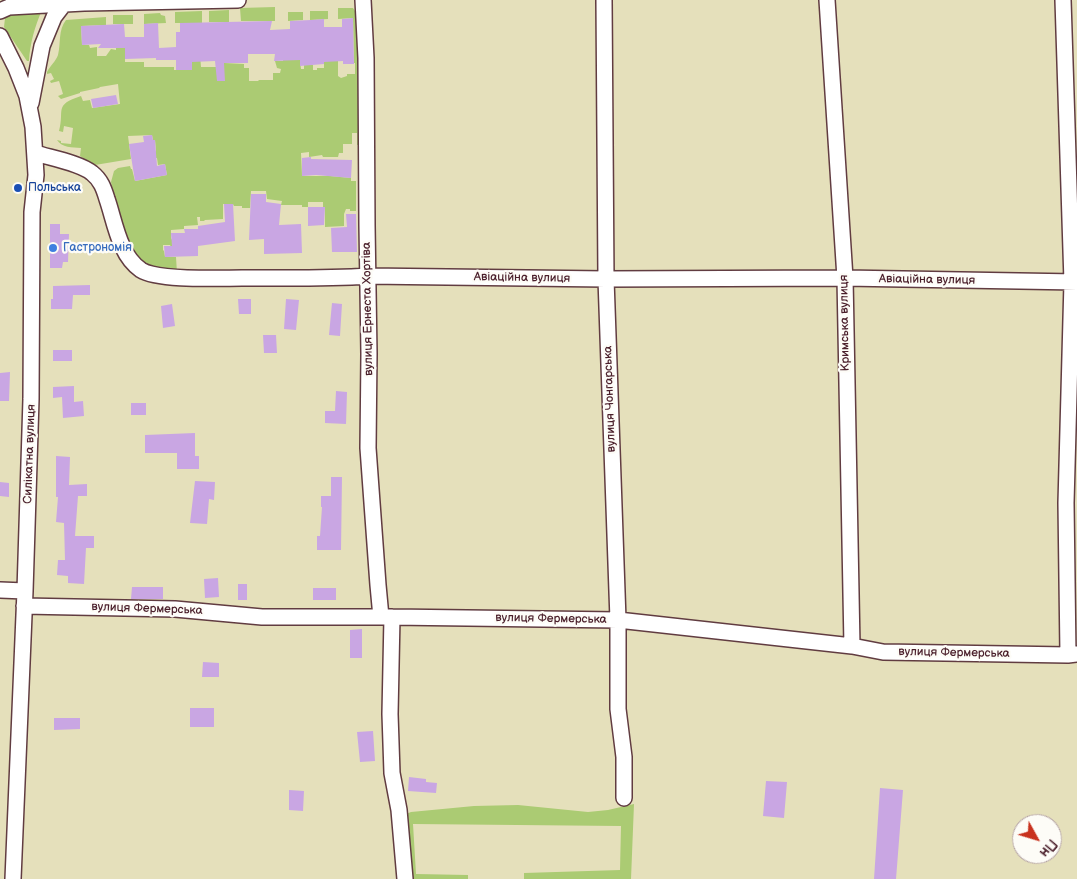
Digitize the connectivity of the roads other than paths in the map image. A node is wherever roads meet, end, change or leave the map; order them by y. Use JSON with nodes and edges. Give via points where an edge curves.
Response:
{"nodes":[{"id":1,"x":238,"y":0,"type":"edge"},
{"id":2,"x":364,"y":0,"type":"edge"},
{"id":3,"x":604,"y":0,"type":"edge"},
{"id":4,"x":827,"y":0,"type":"edge"},
{"id":5,"x":1063,"y":0,"type":"edge"},
{"id":6,"x":133,"y":1,"type":"edge"},
{"id":7,"x":64,"y":4,"type":"junction"},
{"id":8,"x":0,"y":11,"type":"edge"},
{"id":9,"x":0,"y":36,"type":"edge"},
{"id":10,"x":30,"y":109,"type":"junction"},
{"id":11,"x":35,"y":154,"type":"junction"},
{"id":12,"x":368,"y":276,"type":"junction"},
{"id":13,"x":845,"y":278,"type":"junction"},
{"id":14,"x":606,"y":279,"type":"junction"},
{"id":15,"x":1074,"y":282,"type":"edge"},
{"id":16,"x":0,"y":590,"type":"edge"},
{"id":17,"x":24,"y":598,"type":"junction"},
{"id":18,"x":387,"y":617,"type":"junction"},
{"id":19,"x":618,"y":620,"type":"junction"},
{"id":20,"x":852,"y":646,"type":"junction"},
{"id":21,"x":1073,"y":655,"type":"edge"},
{"id":22,"x":624,"y":798,"type":"dead end"},
{"id":23,"x":13,"y":879,"type":"edge"},
{"id":24,"x":405,"y":879,"type":"edge"}],
"edges":[{"from":1,"to":6,"type":"street"},
{"from":2,"to":12,"type":"street","name":"вулиця Ернеста Хортіва"},
{"from":3,"to":14,"type":"street","name":"вулиця Чонгарська"},
{"from":4,"to":13,"type":"street","name":"Кримська вулиця"},
{"from":5,"to":15,"type":"street"},
{"from":6,"to":7,"type":"street"},
{"from":7,"to":8,"type":"street"},
{"from":7,"to":10,"type":"street","via":[[42,46]]},
{"from":9,"to":10,"type":"street","name":"Силікатна вулиця","via":[[16,68]]},
{"from":10,"to":11,"type":"street","name":"Силікатна вулиця"},
{"from":11,"to":12,"type":"street","name":"Авіаційна вулиця","via":[[83,167],[93,174],[102,185],[119,239],[131,261],[157,276]]},
{"from":11,"to":17,"type":"street","name":"Силікатна вулиця"},
{"from":12,"to":14,"type":"street","name":"Авіаційна вулиця"},
{"from":12,"to":18,"type":"street","name":"вулиця Ернеста Хортіва","via":[[368,448],[376,566]]},
{"from":13,"to":14,"type":"street","name":"Авіаційна вулиця"},
{"from":13,"to":15,"type":"street","name":"Авіаційна вулиця"},
{"from":13,"to":20,"type":"street","name":"Кримська вулиця"},
{"from":14,"to":19,"type":"street","name":"вулиця Чонгарська"},
{"from":15,"to":21,"type":"street","via":[[1066,503]]},
{"from":16,"to":17,"type":"street","name":"вулиця Фермерська"},
{"from":17,"to":18,"type":"street","name":"вулиця Фермерська","via":[[262,616]]},
{"from":17,"to":23,"type":"street","name":"Силікатна вулиця"},
{"from":18,"to":19,"type":"street","name":"вулиця Фермерська"},
{"from":18,"to":24,"type":"street","name":"вулиця Ернеста Хортіва","via":[[392,773]]},
{"from":19,"to":20,"type":"street","name":"вулиця Фермерська"},
{"from":19,"to":22,"type":"street","name":"вулиця Чонгарська","via":[[618,709],[624,757]]},
{"from":20,"to":21,"type":"street","name":"вулиця Фермерська","via":[[883,652]]}]}
